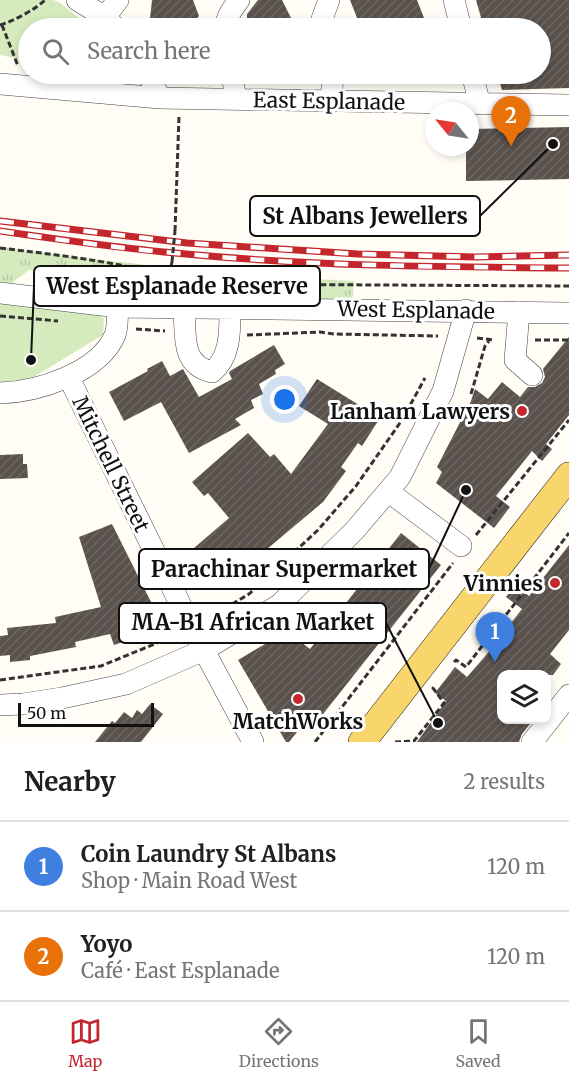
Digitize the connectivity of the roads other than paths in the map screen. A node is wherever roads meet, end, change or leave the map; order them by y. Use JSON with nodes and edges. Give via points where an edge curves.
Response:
{"nodes":[{"id":1,"x":77,"y":0,"type":"edge"},
{"id":2,"x":118,"y":0,"type":"edge"},
{"id":3,"x":239,"y":0,"type":"edge"},
{"id":4,"x":329,"y":0,"type":"edge"},
{"id":5,"x":454,"y":0,"type":"edge"},
{"id":6,"x":103,"y":18,"type":"edge"},
{"id":7,"x":112,"y":18,"type":"edge"},
{"id":8,"x":228,"y":18,"type":"edge"},
{"id":9,"x":322,"y":18,"type":"edge"},
{"id":10,"x":458,"y":18,"type":"edge"},
{"id":11,"x":0,"y":84,"type":"edge"},
{"id":12,"x":157,"y":84,"type":"edge"},
{"id":13,"x":234,"y":84,"type":"edge"},
{"id":14,"x":332,"y":84,"type":"edge"},
{"id":15,"x":475,"y":84,"type":"edge"},
{"id":16,"x":170,"y":98,"type":"junction"},
{"id":17,"x":236,"y":100,"type":"junction"},
{"id":18,"x":331,"y":102,"type":"junction"},
{"id":19,"x":480,"y":104,"type":"junction"},
{"id":20,"x":569,"y":105,"type":"edge"},
{"id":21,"x":0,"y":292,"type":"edge"},
{"id":22,"x":118,"y":308,"type":"junction"},
{"id":23,"x":184,"y":308,"type":"junction"},
{"id":24,"x":230,"y":308,"type":"junction"},
{"id":25,"x":466,"y":310,"type":"junction"},
{"id":26,"x":519,"y":312,"type":"junction"},
{"id":27,"x":569,"y":313,"type":"edge"},
{"id":28,"x":532,"y":375,"type":"dead end"},
{"id":29,"x":69,"y":378,"type":"junction"},
{"id":30,"x":0,"y":393,"type":"edge"},
{"id":31,"x":569,"y":476,"type":"edge"},
{"id":32,"x":389,"y":492,"type":"junction"},
{"id":33,"x":464,"y":548,"type":"road end"},
{"id":34,"x":204,"y":650,"type":"junction"},
{"id":35,"x":569,"y":695,"type":"edge"},
{"id":36,"x":0,"y":705,"type":"edge"},
{"id":37,"x":253,"y":742,"type":"edge"},
{"id":38,"x":362,"y":742,"type":"edge"},
{"id":39,"x":532,"y":742,"type":"edge"}],
"edges":[{"from":1,"to":6,"type":"street"},
{"from":2,"to":7,"type":"street"},
{"from":3,"to":8,"type":"street"},
{"from":4,"to":9,"type":"street"},
{"from":5,"to":10,"type":"street"},
{"from":11,"to":16,"type":"street","name":"East Esplanade"},
{"from":12,"to":16,"type":"street"},
{"from":13,"to":17,"type":"street"},
{"from":14,"to":18,"type":"street"},
{"from":15,"to":19,"type":"street"},
{"from":16,"to":17,"type":"street","name":"East Esplanade"},
{"from":17,"to":18,"type":"street","name":"East Esplanade"},
{"from":18,"to":19,"type":"street","name":"East Esplanade"},
{"from":19,"to":20,"type":"street","name":"East Esplanade"},
{"from":21,"to":22,"type":"street","name":"West Esplanade"},
{"from":22,"to":23,"type":"street","name":"West Esplanade"},
{"from":22,"to":29,"type":"street","via":[[116,334],[106,348]]},
{"from":23,"to":24,"type":"street","name":"West Esplanade"},
{"from":23,"to":24,"type":"street","via":[[190,359],[198,368],[212,372],[228,347]]},
{"from":24,"to":25,"type":"street","name":"West Esplanade"},
{"from":25,"to":26,"type":"street","name":"West Esplanade"},
{"from":25,"to":32,"type":"street","via":[[443,392]]},
{"from":26,"to":27,"type":"street","name":"West Esplanade"},
{"from":26,"to":28,"type":"street","via":[[515,360]]},
{"from":29,"to":30,"type":"street","via":[[18,393]]},
{"from":29,"to":34,"type":"street","name":"Mitchell Street"},
{"from":31,"to":38,"type":"main road"},
{"from":32,"to":33,"type":"street"},
{"from":32,"to":34,"type":"street","via":[[279,605]]},
{"from":34,"to":36,"type":"street","via":[[126,684],[62,698]]},
{"from":34,"to":37,"type":"street","name":"Mitchell Street"},
{"from":35,"to":39,"type":"street"}]}
